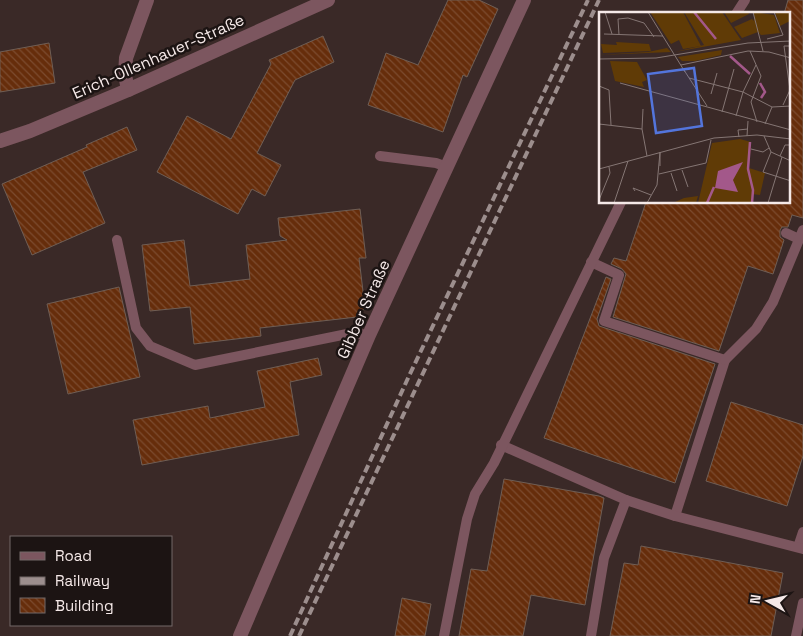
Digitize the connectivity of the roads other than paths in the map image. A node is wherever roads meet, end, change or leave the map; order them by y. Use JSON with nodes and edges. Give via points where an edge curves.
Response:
{"nodes":[{"id":1,"x":147,"y":0,"type":"edge"},
{"id":2,"x":328,"y":0,"type":"edge"},
{"id":3,"x":524,"y":0,"type":"edge"},
{"id":4,"x":745,"y":0,"type":"edge"},
{"id":5,"x":737,"y":12,"type":"edge"},
{"id":6,"x":128,"y":90,"type":"junction"},
{"id":7,"x":30,"y":131,"type":"junction"},
{"id":8,"x":0,"y":142,"type":"edge"},
{"id":9,"x":0,"y":150,"type":"edge"},
{"id":10,"x":380,"y":156,"type":"dead end"},
{"id":11,"x":447,"y":166,"type":"junction"},
{"id":12,"x":620,"y":204,"type":"edge"},
{"id":13,"x":786,"y":234,"type":"dead end"},
{"id":14,"x":801,"y":235,"type":"edge"},
{"id":15,"x":117,"y":240,"type":"dead end"},
{"id":16,"x":591,"y":262,"type":"junction"},
{"id":17,"x":369,"y":335,"type":"junction"},
{"id":18,"x":725,"y":360,"type":"junction"},
{"id":19,"x":501,"y":445,"type":"junction"},
{"id":20,"x":626,"y":500,"type":"junction"},
{"id":21,"x":675,"y":516,"type":"junction"},
{"id":22,"x":803,"y":532,"type":"edge"},
{"id":23,"x":801,"y":548,"type":"edge"},
{"id":24,"x":803,"y":603,"type":"edge"},
{"id":25,"x":240,"y":636,"type":"edge"},
{"id":26,"x":444,"y":636,"type":"edge"},
{"id":27,"x":590,"y":636,"type":"edge"},
{"id":28,"x":796,"y":636,"type":"edge"}],
"edges":[{"from":1,"to":6,"type":"street","via":[[126,58]]},
{"from":2,"to":6,"type":"street","name":"Erich-Ollenhauer-Straße"},
{"from":3,"to":11,"type":"street","name":"Gibber Straße"},
{"from":4,"to":5,"type":"lane"},
{"from":6,"to":7,"type":"street","name":"Erich-Ollenhauer-Straße"},
{"from":7,"to":8,"type":"street","name":"Erich-Ollenhauer-Straße"},
{"from":7,"to":9,"type":"street","name":"Erich-Ollenhauer-Straße"},
{"from":10,"to":11,"type":"lane"},
{"from":11,"to":17,"type":"street","name":"Gibber Straße"},
{"from":12,"to":16,"type":"lane"},
{"from":13,"to":14,"type":"lane"},
{"from":14,"to":18,"type":"lane","via":[[773,302],[756,329]]},
{"from":15,"to":17,"type":"lane","via":[[136,328],[150,346],[194,365],[352,333]]},
{"from":16,"to":18,"type":"lane","via":[[619,275],[604,321]]},
{"from":16,"to":19,"type":"lane"},
{"from":17,"to":25,"type":"street","name":"Gibber Straße"},
{"from":18,"to":21,"type":"lane"},
{"from":19,"to":20,"type":"lane"},
{"from":19,"to":26,"type":"lane","via":[[475,494],[467,519]]},
{"from":20,"to":21,"type":"lane"},
{"from":20,"to":27,"type":"lane","via":[[604,558]]},
{"from":21,"to":23,"type":"lane"},
{"from":22,"to":23,"type":"lane"},
{"from":24,"to":28,"type":"lane"}]}
